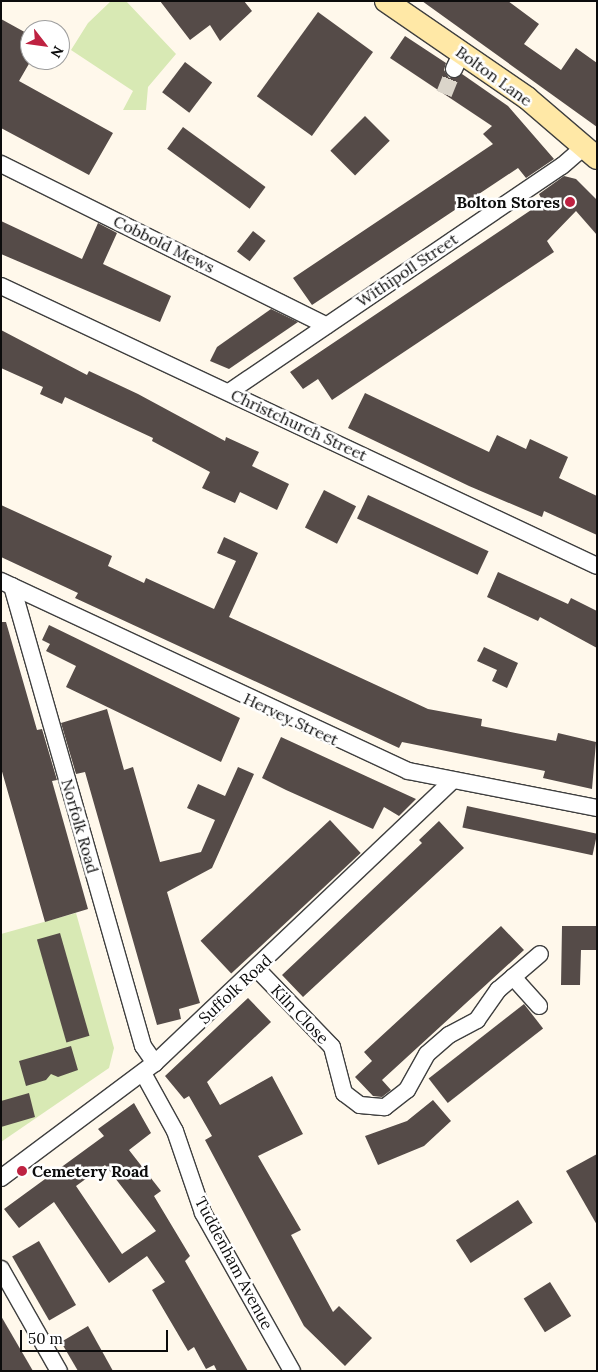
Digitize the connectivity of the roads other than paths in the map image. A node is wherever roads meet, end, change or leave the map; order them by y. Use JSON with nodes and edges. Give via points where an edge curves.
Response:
{"nodes":[{"id":1,"x":386,"y":1,"type":"edge"},
{"id":2,"x":590,"y":152,"type":"edge"},
{"id":3,"x":1,"y":164,"type":"edge"},
{"id":4,"x":1,"y":286,"type":"edge"},
{"id":5,"x":326,"y":325,"type":"junction"},
{"id":6,"x":229,"y":392,"type":"junction"},
{"id":7,"x":597,"y":566,"type":"edge"},
{"id":8,"x":7,"y":584,"type":"edge"},
{"id":9,"x":452,"y":781,"type":"junction"},
{"id":10,"x":597,"y":808,"type":"edge"},
{"id":11,"x":540,"y":954,"type":"dead end"},
{"id":12,"x":258,"y":969,"type":"junction"},
{"id":13,"x":513,"y":977,"type":"junction"},
{"id":14,"x":539,"y":1006,"type":"dead end"},
{"id":15,"x":149,"y":1068,"type":"junction"},
{"id":16,"x":1,"y":1178,"type":"edge"},
{"id":17,"x":1,"y":1269,"type":"edge"},
{"id":18,"x":5,"y":1286,"type":"edge"},
{"id":19,"x":59,"y":1371,"type":"edge"},
{"id":20,"x":292,"y":1371,"type":"edge"}],
"edges":[{"from":1,"to":2,"type":"main road","name":"Bolton Lane","via":[[458,60],[528,98]]},
{"from":2,"to":5,"type":"street","name":"Withipoll Street","via":[[562,166]]},
{"from":3,"to":5,"type":"street","name":"Cobbold Mews"},
{"from":4,"to":6,"type":"street","name":"Christchurch Street"},
{"from":5,"to":6,"type":"street","name":"Withipoll Street"},
{"from":6,"to":7,"type":"street","name":"Christchurch Street"},
{"from":8,"to":9,"type":"street","name":"Hervey Street","via":[[380,760]]},
{"from":8,"to":15,"type":"street","name":"Norfolk Road"},
{"from":9,"to":10,"type":"street","name":"Hervey Street"},
{"from":9,"to":12,"type":"street","name":"Suffolk Road"},
{"from":11,"to":13,"type":"street","name":"Kiln Close"},
{"from":12,"to":13,"type":"street","name":"Kiln Close","via":[[332,1047],[344,1093],[360,1105],[384,1107],[407,1090],[427,1054],[449,1035],[477,1020],[498,990]]},
{"from":12,"to":15,"type":"street","name":"Suffolk Road"},
{"from":13,"to":14,"type":"street"},
{"from":15,"to":16,"type":"street","name":"Suffolk Road"},
{"from":15,"to":20,"type":"street","name":"Tuddenham Avenue","via":[[204,1212]]},
{"from":17,"to":18,"type":"street"},
{"from":18,"to":19,"type":"street"}]}
